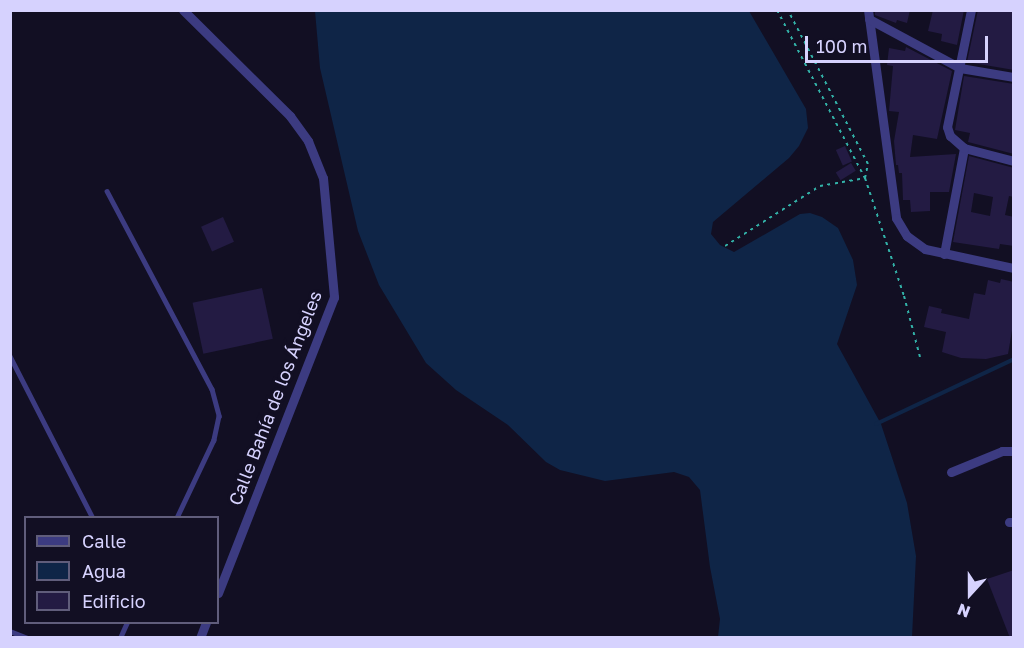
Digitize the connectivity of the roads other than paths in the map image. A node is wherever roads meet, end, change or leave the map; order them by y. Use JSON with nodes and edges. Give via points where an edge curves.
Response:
{"nodes":[{"id":1,"x":183,"y":10,"type":"edge"},
{"id":2,"x":971,"y":10,"type":"edge"},
{"id":3,"x":868,"y":15,"type":"edge"},
{"id":4,"x":960,"y":68,"type":"junction"},
{"id":5,"x":1014,"y":77,"type":"edge"},
{"id":6,"x":964,"y":148,"type":"junction"},
{"id":7,"x":1014,"y":161,"type":"edge"},
{"id":8,"x":107,"y":191,"type":"dead end"},
{"id":9,"x":944,"y":255,"type":"junction"},
{"id":10,"x":1014,"y":268,"type":"edge"},
{"id":11,"x":10,"y":356,"type":"edge"},
{"id":12,"x":1014,"y":452,"type":"edge"},
{"id":13,"x":951,"y":472,"type":"dead end"},
{"id":14,"x":92,"y":516,"type":"edge"},
{"id":15,"x":178,"y":516,"type":"edge"},
{"id":16,"x":219,"y":590,"type":"edge"},
{"id":17,"x":127,"y":624,"type":"edge"},
{"id":18,"x":10,"y":631,"type":"edge"},
{"id":19,"x":27,"y":638,"type":"edge"},
{"id":20,"x":120,"y":638,"type":"edge"}],
"edges":[{"from":1,"to":16,"type":"street","name":"Calle Bahía de los Ángeles","via":[[290,116],[308,141],[324,178],[334,297]]},
{"from":2,"to":4,"type":"street"},
{"from":3,"to":4,"type":"street"},
{"from":3,"to":9,"type":"street","via":[[896,218],[907,236],[925,249]]},
{"from":4,"to":5,"type":"street"},
{"from":4,"to":6,"type":"street","via":[[947,128]]},
{"from":6,"to":7,"type":"street"},
{"from":6,"to":9,"type":"street"},
{"from":8,"to":15,"type":"lane","via":[[212,389],[219,416],[214,440]]},
{"from":9,"to":10,"type":"street"},
{"from":11,"to":14,"type":"lane"},
{"from":12,"to":13,"type":"street","via":[[1002,451]]},
{"from":17,"to":20,"type":"lane"},
{"from":18,"to":19,"type":"lane"}]}
